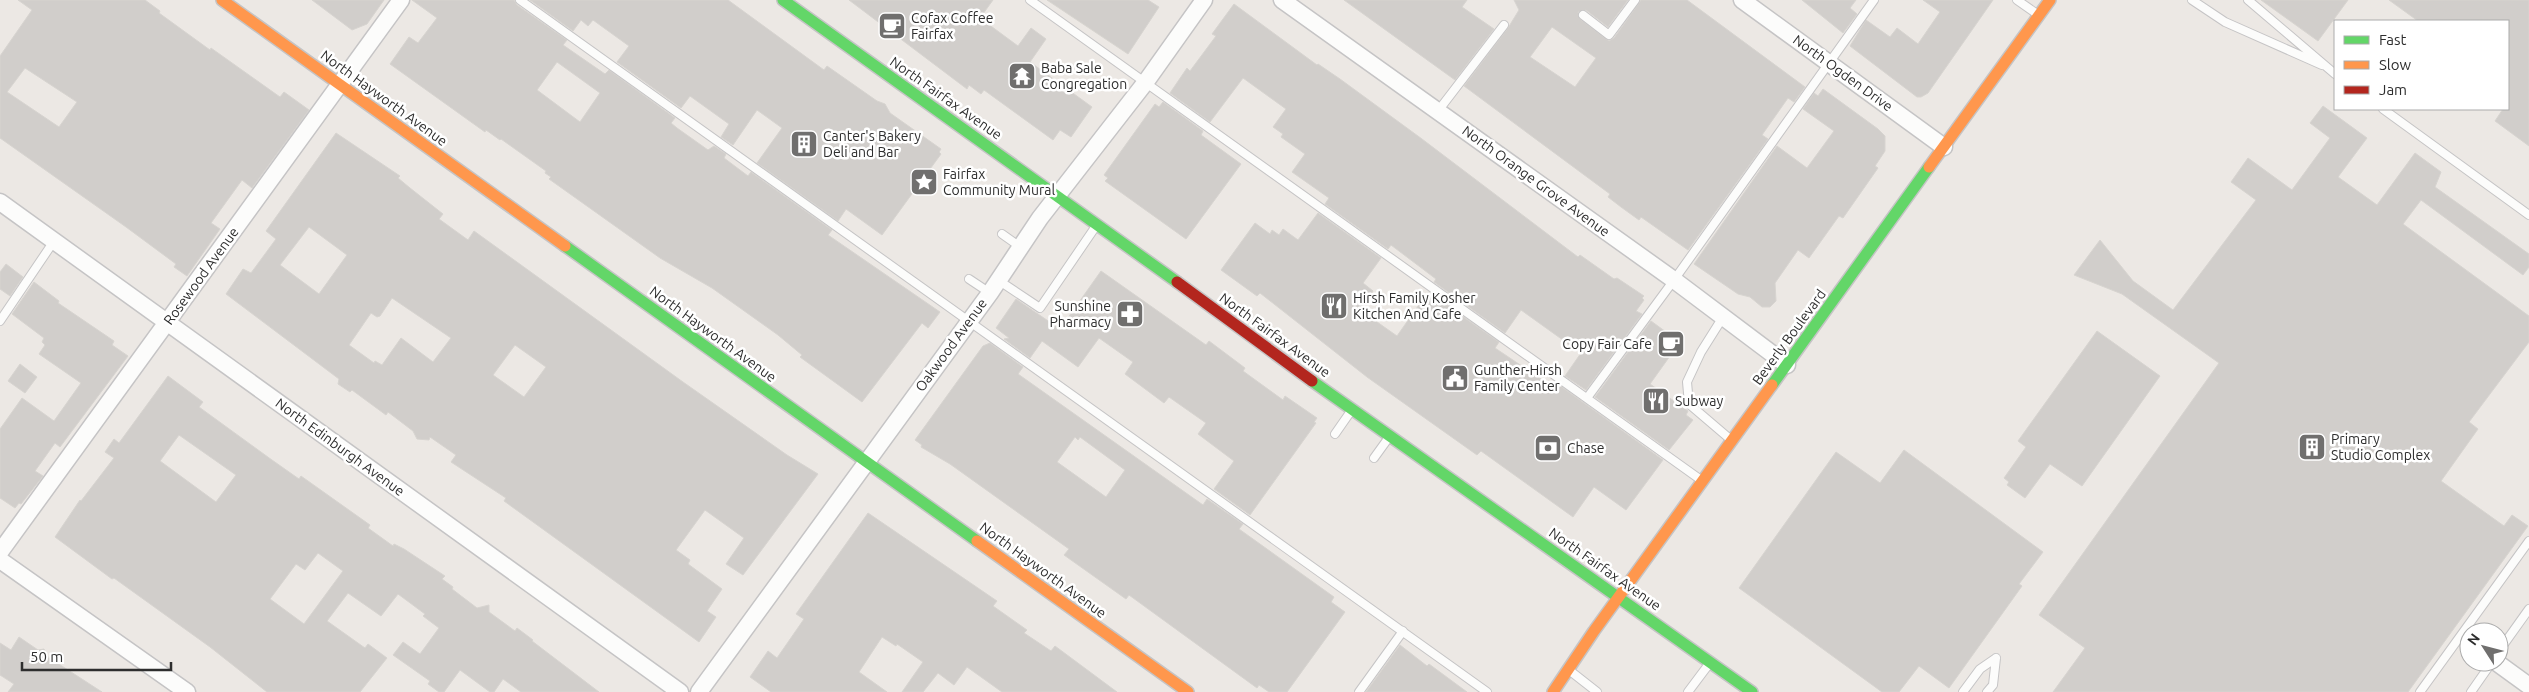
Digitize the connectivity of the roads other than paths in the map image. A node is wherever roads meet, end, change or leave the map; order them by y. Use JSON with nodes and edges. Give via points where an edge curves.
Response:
{"nodes":[{"id":1,"x":222,"y":0,"type":"edge"},
{"id":2,"x":401,"y":0,"type":"edge"},
{"id":3,"x":520,"y":0,"type":"edge"},
{"id":4,"x":783,"y":0,"type":"edge"},
{"id":5,"x":1030,"y":0,"type":"edge"},
{"id":6,"x":1204,"y":0,"type":"edge"},
{"id":7,"x":1282,"y":0,"type":"edge"},
{"id":8,"x":1634,"y":0,"type":"edge"},
{"id":9,"x":1742,"y":0,"type":"edge"},
{"id":10,"x":1874,"y":0,"type":"edge"},
{"id":11,"x":2018,"y":0,"type":"edge"},
{"id":12,"x":2050,"y":0,"type":"edge"},
{"id":13,"x":2192,"y":0,"type":"edge"},
{"id":14,"x":2248,"y":0,"type":"edge"},
{"id":15,"x":1583,"y":15,"type":"dead end"},
{"id":16,"x":2039,"y":16,"type":"junction"},
{"id":17,"x":1504,"y":25,"type":"dead end"},
{"id":18,"x":1828,"y":62,"type":"junction"},
{"id":19,"x":2322,"y":65,"type":"junction"},
{"id":20,"x":2334,"y":73,"type":"edge"},
{"id":21,"x":1145,"y":83,"type":"junction"},
{"id":22,"x":340,"y":84,"type":"junction"},
{"id":23,"x":2384,"y":110,"type":"edge"},
{"id":24,"x":1438,"y":111,"type":"junction"},
{"id":25,"x":1944,"y":147,"type":"junction"},
{"id":26,"x":1058,"y":196,"type":"junction"},
{"id":27,"x":0,"y":202,"type":"edge"},
{"id":28,"x":2529,"y":216,"type":"edge"},
{"id":29,"x":1097,"y":225,"type":"junction"},
{"id":30,"x":1002,"y":234,"type":"dead end"},
{"id":31,"x":54,"y":241,"type":"junction"},
{"id":32,"x":1020,"y":246,"type":"junction"},
{"id":33,"x":969,"y":279,"type":"dead end"},
{"id":34,"x":1674,"y":280,"type":"junction"},
{"id":35,"x":994,"y":286,"type":"junction"},
{"id":36,"x":1724,"y":317,"type":"junction"},
{"id":37,"x":0,"y":321,"type":"edge"},
{"id":38,"x":968,"y":321,"type":"junction"},
{"id":39,"x":167,"y":323,"type":"junction"},
{"id":40,"x":1787,"y":365,"type":"junction"},
{"id":41,"x":1587,"y":398,"type":"junction"},
{"id":42,"x":1352,"y":410,"type":"junction"},
{"id":43,"x":1335,"y":434,"type":"dead end"},
{"id":44,"x":1389,"y":437,"type":"junction"},
{"id":45,"x":1732,"y":440,"type":"junction"},
{"id":46,"x":1374,"y":458,"type":"dead end"},
{"id":47,"x":866,"y":462,"type":"junction"},
{"id":48,"x":1702,"y":481,"type":"junction"},
{"id":49,"x":2529,"y":541,"type":"edge"},
{"id":50,"x":0,"y":552,"type":"edge"},
{"id":51,"x":0,"y":560,"type":"edge"},
{"id":52,"x":1619,"y":597,"type":"junction"},
{"id":53,"x":2529,"y":609,"type":"edge"},
{"id":54,"x":1403,"y":631,"type":"junction"},
{"id":55,"x":2509,"y":637,"type":"edge"},
{"id":56,"x":1711,"y":662,"type":"junction"},
{"id":57,"x":1568,"y":670,"type":"junction"},
{"id":58,"x":2486,"y":672,"type":"edge"},
{"id":59,"x":2509,"y":672,"type":"edge"},
{"id":60,"x":2529,"y":686,"type":"edge"},
{"id":61,"x":187,"y":692,"type":"edge"},
{"id":62,"x":680,"y":692,"type":"edge"},
{"id":63,"x":699,"y":692,"type":"edge"},
{"id":64,"x":1188,"y":692,"type":"edge"},
{"id":65,"x":1359,"y":692,"type":"edge"},
{"id":66,"x":1487,"y":692,"type":"edge"},
{"id":67,"x":1554,"y":692,"type":"edge"},
{"id":68,"x":1597,"y":692,"type":"edge"},
{"id":69,"x":1688,"y":692,"type":"edge"},
{"id":70,"x":1752,"y":692,"type":"edge"},
{"id":71,"x":1963,"y":692,"type":"edge"},
{"id":72,"x":1987,"y":692,"type":"edge"},
{"id":73,"x":2420,"y":692,"type":"edge"},
{"id":74,"x":2471,"y":692,"type":"edge"}],
"edges":[{"from":1,"to":22,"type":"main road","name":"North Hayworth Avenue"},
{"from":2,"to":22,"type":"street","name":"Rosewood Avenue"},
{"from":3,"to":38,"type":"lane"},
{"from":4,"to":26,"type":"main road","name":"North Fairfax Avenue"},
{"from":5,"to":21,"type":"lane"},
{"from":6,"to":21,"type":"street","name":"Oakwood Avenue"},
{"from":7,"to":24,"type":"street","name":"North Orange Grove Avenue"},
{"from":8,"to":15,"type":"lane","via":[[1609,35]]},
{"from":9,"to":18,"type":"street","name":"North Ogden Drive"},
{"from":10,"to":18,"type":"lane"},
{"from":11,"to":16,"type":"lane"},
{"from":12,"to":16,"type":"main road","name":"Beverly Boulevard"},
{"from":13,"to":19,"type":"lane","via":[[2225,22]]},
{"from":14,"to":19,"type":"lane"},
{"from":16,"to":25,"type":"main road","name":"Beverly Boulevard"},
{"from":17,"to":24,"type":"lane"},
{"from":18,"to":25,"type":"street","name":"North Ogden Drive"},
{"from":18,"to":34,"type":"lane"},
{"from":19,"to":20,"type":"lane"},
{"from":21,"to":26,"type":"street","name":"Oakwood Avenue"},
{"from":21,"to":41,"type":"lane"},
{"from":22,"to":39,"type":"street","name":"Rosewood Avenue"},
{"from":22,"to":47,"type":"main road","name":"North Hayworth Avenue"},
{"from":23,"to":28,"type":"lane"},
{"from":24,"to":34,"type":"street","name":"North Orange Grove Avenue"},
{"from":25,"to":40,"type":"main road","name":"Beverly Boulevard"},
{"from":26,"to":29,"type":"main road","name":"North Fairfax Avenue"},
{"from":26,"to":32,"type":"street","name":"Oakwood Avenue"},
{"from":27,"to":31,"type":"street","name":"North Edinburgh Avenue"},
{"from":29,"to":35,"type":"lane","via":[[1040,308]]},
{"from":29,"to":42,"type":"main road","name":"North Fairfax Avenue"},
{"from":30,"to":32,"type":"lane"},
{"from":31,"to":37,"type":"lane"},
{"from":31,"to":39,"type":"street","name":"North Edinburgh Avenue"},
{"from":32,"to":35,"type":"street","name":"Oakwood Avenue"},
{"from":33,"to":35,"type":"lane"},
{"from":34,"to":36,"type":"street","name":"North Orange Grove Avenue"},
{"from":34,"to":41,"type":"lane"},
{"from":35,"to":38,"type":"street","name":"Oakwood Avenue"},
{"from":36,"to":40,"type":"street","name":"North Orange Grove Avenue"},
{"from":36,"to":45,"type":"lane","via":[[1701,352],[1687,382],[1689,404]]},
{"from":38,"to":47,"type":"street","name":"Oakwood Avenue"},
{"from":38,"to":54,"type":"lane"},
{"from":39,"to":50,"type":"street","name":"Rosewood Avenue"},
{"from":39,"to":62,"type":"street","name":"North Edinburgh Avenue"},
{"from":40,"to":45,"type":"main road","name":"Beverly Boulevard"},
{"from":41,"to":48,"type":"lane"},
{"from":42,"to":43,"type":"lane"},
{"from":42,"to":44,"type":"main road","name":"North Fairfax Avenue"},
{"from":44,"to":46,"type":"lane"},
{"from":44,"to":52,"type":"main road","name":"North Fairfax Avenue"},
{"from":45,"to":48,"type":"main road","name":"Beverly Boulevard"},
{"from":47,"to":63,"type":"street","name":"Oakwood Avenue"},
{"from":47,"to":64,"type":"main road","name":"North Hayworth Avenue"},
{"from":48,"to":52,"type":"main road","name":"Beverly Boulevard"},
{"from":49,"to":73,"type":"lane"},
{"from":51,"to":61,"type":"street"},
{"from":52,"to":56,"type":"main road","name":"North Fairfax Avenue"},
{"from":52,"to":57,"type":"main road","name":"Beverly Boulevard"},
{"from":53,"to":55,"type":"lane"},
{"from":54,"to":65,"type":"lane"},
{"from":54,"to":66,"type":"lane"},
{"from":56,"to":69,"type":"lane"},
{"from":56,"to":70,"type":"main road","name":"North Fairfax Avenue"},
{"from":57,"to":67,"type":"main road","name":"Beverly Boulevard"},
{"from":57,"to":68,"type":"lane"},
{"from":58,"to":74,"type":"lane"},
{"from":59,"to":60,"type":"street"},
{"from":71,"to":72,"type":"lane","via":[[1980,669],[1996,658],[1992,685]]}]}
